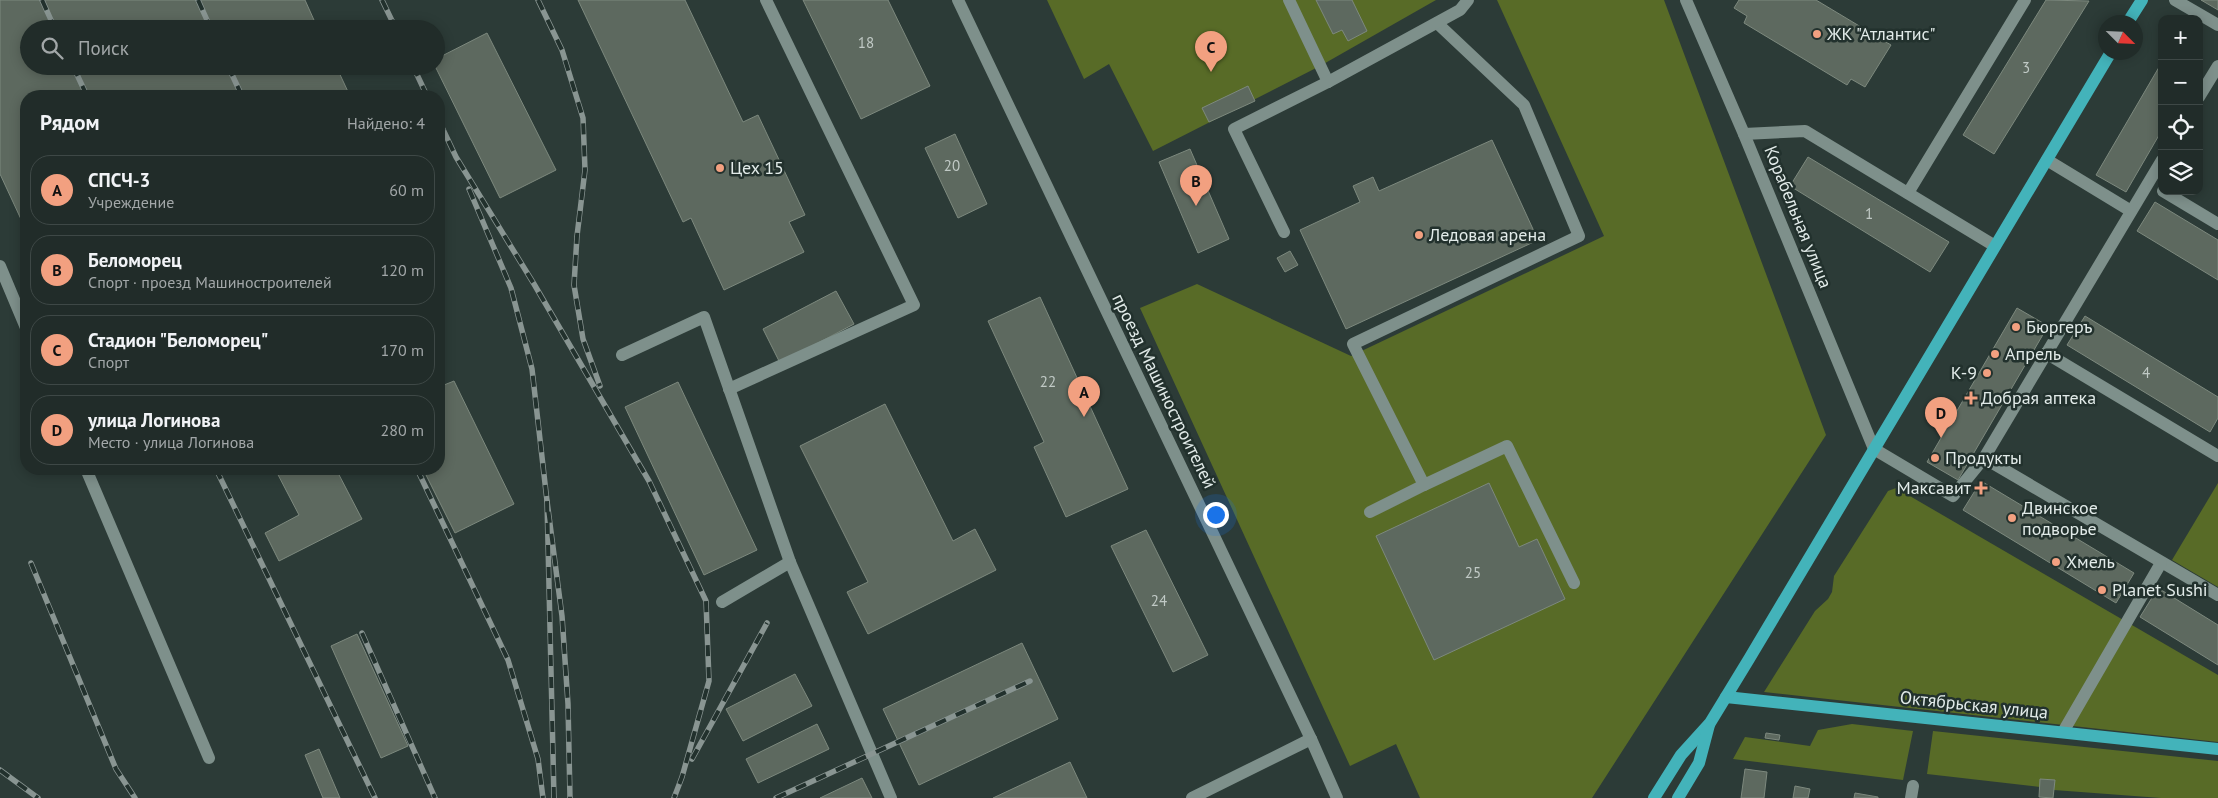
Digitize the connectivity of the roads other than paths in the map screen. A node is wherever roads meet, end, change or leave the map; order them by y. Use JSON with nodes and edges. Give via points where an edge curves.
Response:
{"nodes":[{"id":1,"x":766,"y":0,"type":"edge"},
{"id":2,"x":958,"y":0,"type":"edge"},
{"id":3,"x":1289,"y":0,"type":"edge"},
{"id":4,"x":1468,"y":0,"type":"edge"},
{"id":5,"x":1686,"y":0,"type":"edge"},
{"id":6,"x":2025,"y":0,"type":"edge"},
{"id":7,"x":2142,"y":0,"type":"edge"},
{"id":8,"x":2175,"y":0,"type":"edge"},
{"id":9,"x":2132,"y":15,"type":"edge"},
{"id":10,"x":1437,"y":23,"type":"junction"},
{"id":11,"x":2218,"y":25,"type":"edge"},
{"id":12,"x":2105,"y":60,"type":"edge"},
{"id":13,"x":2218,"y":66,"type":"edge"},
{"id":14,"x":1328,"y":82,"type":"junction"},
{"id":15,"x":2203,"y":91,"type":"edge"},
{"id":16,"x":1744,"y":134,"type":"junction"},
{"id":17,"x":2047,"y":160,"type":"junction"},
{"id":18,"x":2158,"y":167,"type":"edge"},
{"id":19,"x":2148,"y":183,"type":"junction"},
{"id":20,"x":2158,"y":189,"type":"edge"},
{"id":21,"x":1908,"y":193,"type":"junction"},
{"id":22,"x":2169,"y":195,"type":"edge"},
{"id":23,"x":2132,"y":211,"type":"junction"},
{"id":24,"x":2218,"y":224,"type":"edge"},
{"id":25,"x":1284,"y":232,"type":"dead end"},
{"id":26,"x":1995,"y":246,"type":"junction"},
{"id":27,"x":0,"y":266,"type":"edge"},
{"id":28,"x":20,"y":314,"type":"edge"},
{"id":29,"x":2046,"y":353,"type":"junction"},
{"id":30,"x":622,"y":355,"type":"dead end"},
{"id":31,"x":729,"y":389,"type":"junction"},
{"id":32,"x":1874,"y":449,"type":"junction"},
{"id":33,"x":2218,"y":456,"type":"edge"},
{"id":34,"x":1984,"y":458,"type":"junction"},
{"id":35,"x":89,"y":475,"type":"edge"},
{"id":36,"x":1424,"y":485,"type":"junction"},
{"id":37,"x":1370,"y":512,"type":"dead end"},
{"id":38,"x":790,"y":562,"type":"junction"},
{"id":39,"x":2162,"y":564,"type":"junction"},
{"id":40,"x":1574,"y":583,"type":"dead end"},
{"id":41,"x":2218,"y":596,"type":"edge"},
{"id":42,"x":722,"y":602,"type":"dead end"},
{"id":43,"x":1726,"y":697,"type":"junction"},
{"id":44,"x":1710,"y":722,"type":"junction"},
{"id":45,"x":2063,"y":732,"type":"junction"},
{"id":46,"x":1312,"y":740,"type":"junction"},
{"id":47,"x":2218,"y":749,"type":"edge"},
{"id":48,"x":209,"y":758,"type":"dead end"},
{"id":49,"x":891,"y":798,"type":"edge"},
{"id":50,"x":1192,"y":798,"type":"edge"},
{"id":51,"x":1338,"y":798,"type":"edge"},
{"id":52,"x":1654,"y":798,"type":"edge"},
{"id":53,"x":1678,"y":798,"type":"edge"}],
"edges":[{"from":1,"to":31,"type":"street","via":[[914,305]]},
{"from":2,"to":46,"type":"street","name":"проезд Машиностроителей"},
{"from":3,"to":14,"type":"street"},
{"from":4,"to":10,"type":"street","via":[[1460,10]]},
{"from":5,"to":16,"type":"street","name":"Корабельная улица"},
{"from":6,"to":21,"type":"street"},
{"from":7,"to":9,"type":"main road"},
{"from":8,"to":11,"type":"street"},
{"from":10,"to":14,"type":"street"},
{"from":10,"to":36,"type":"street","via":[[1524,104],[1579,236],[1353,344]]},
{"from":12,"to":17,"type":"main road"},
{"from":13,"to":15,"type":"street"},
{"from":14,"to":25,"type":"street","via":[[1234,129]]},
{"from":16,"to":21,"type":"street","via":[[1805,131]]},
{"from":16,"to":32,"type":"street","name":"Корабельная улица"},
{"from":17,"to":23,"type":"street"},
{"from":17,"to":26,"type":"main road"},
{"from":18,"to":19,"type":"street"},
{"from":19,"to":20,"type":"street"},
{"from":19,"to":23,"type":"street"},
{"from":21,"to":26,"type":"street"},
{"from":22,"to":24,"type":"street"},
{"from":23,"to":29,"type":"street"},
{"from":26,"to":32,"type":"main road"},
{"from":27,"to":28,"type":"street"},
{"from":29,"to":33,"type":"street"},
{"from":29,"to":34,"type":"street"},
{"from":30,"to":31,"type":"street","via":[[704,317]]},
{"from":31,"to":38,"type":"street"},
{"from":32,"to":34,"type":"street","via":[[1953,496]]},
{"from":32,"to":43,"type":"main road"},
{"from":34,"to":39,"type":"street"},
{"from":35,"to":48,"type":"street"},
{"from":36,"to":37,"type":"street"},
{"from":36,"to":40,"type":"street","via":[[1507,446]]},
{"from":38,"to":42,"type":"street"},
{"from":38,"to":49,"type":"street"},
{"from":39,"to":41,"type":"street"},
{"from":39,"to":45,"type":"street"},
{"from":43,"to":44,"type":"main road"},
{"from":43,"to":45,"type":"main road","name":"Октябрьская улица"},
{"from":44,"to":52,"type":"main road","via":[[1681,755]]},
{"from":44,"to":53,"type":"main road","via":[[1698,763]]},
{"from":45,"to":47,"type":"main road","name":"Октябрьская улица"},
{"from":46,"to":50,"type":"street"},
{"from":46,"to":51,"type":"street","name":"проезд Машиностроителей"}]}
